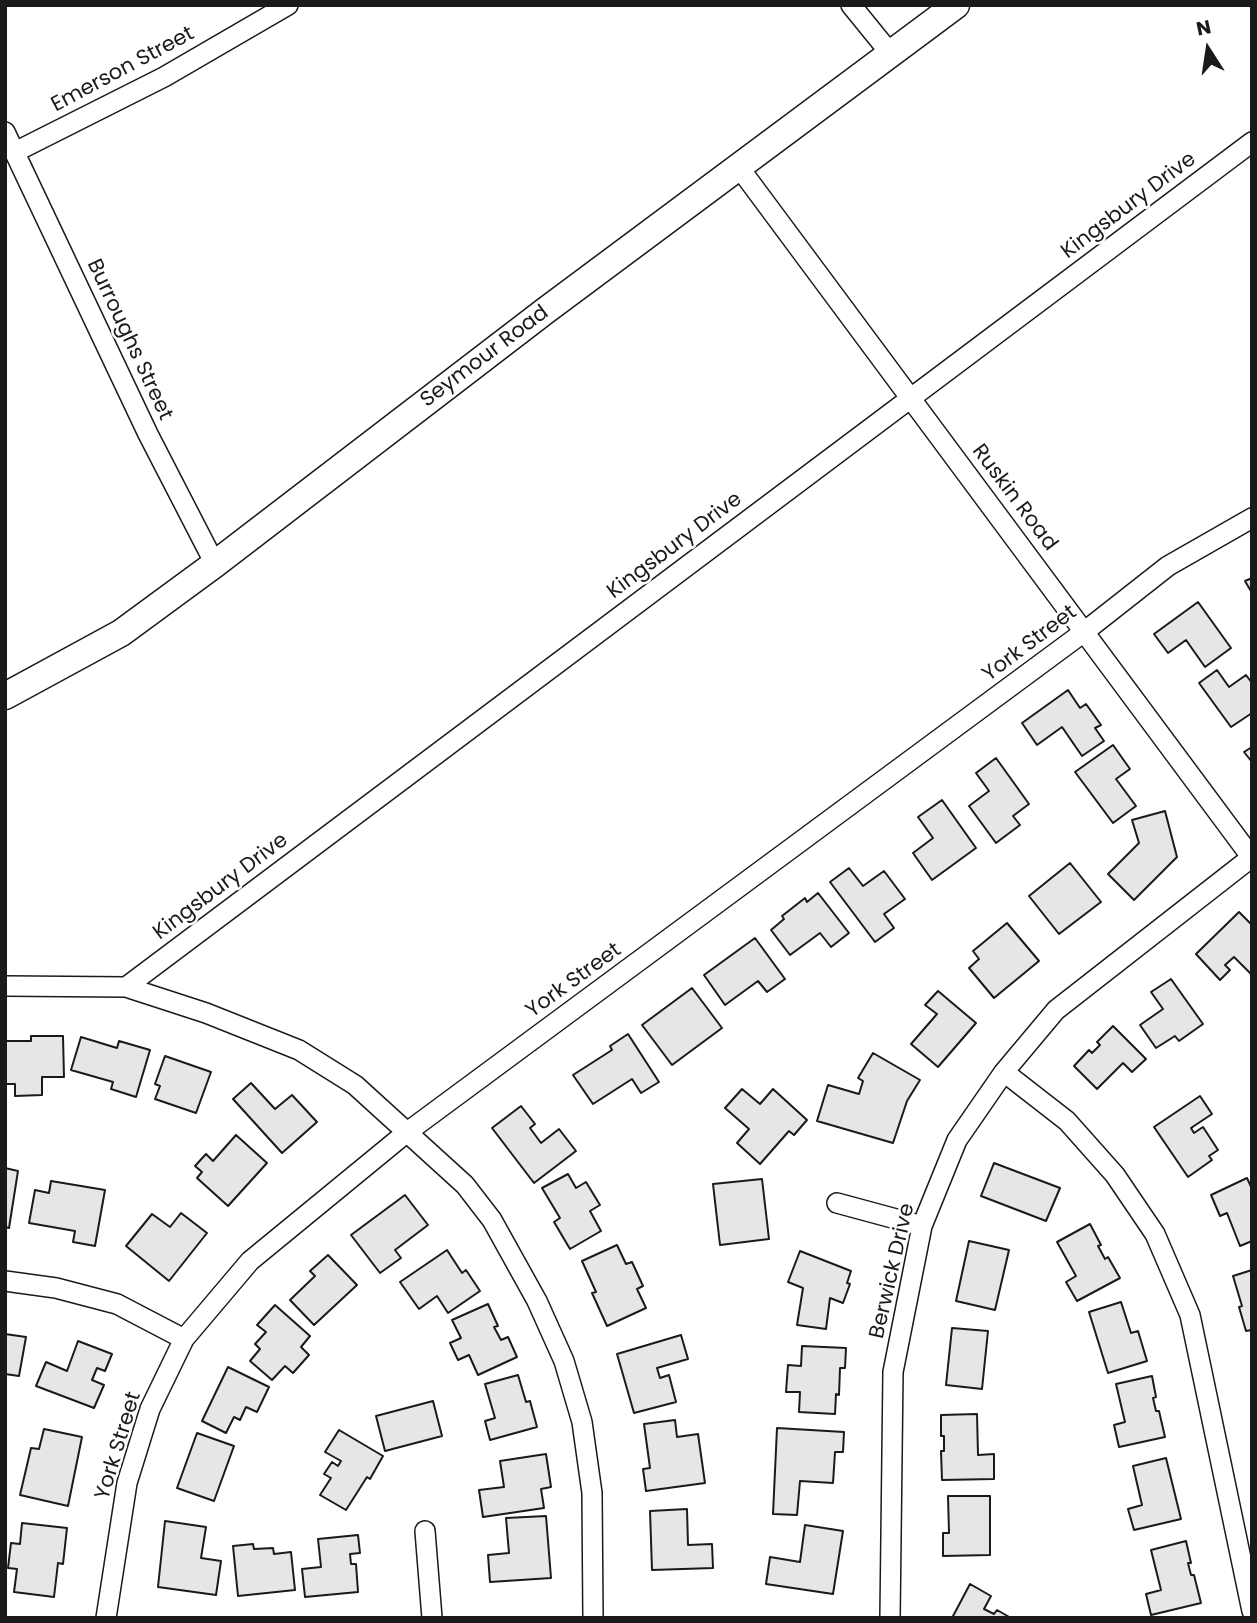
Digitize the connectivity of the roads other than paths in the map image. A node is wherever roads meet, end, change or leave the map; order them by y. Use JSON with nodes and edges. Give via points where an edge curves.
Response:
{"nodes":[{"id":1,"x":288,"y":5,"type":"edge"},
{"id":2,"x":850,"y":5,"type":"edge"},
{"id":3,"x":956,"y":5,"type":"edge"},
{"id":4,"x":890,"y":53,"type":"junction"},
{"id":5,"x":5,"y":132,"type":"edge"},
{"id":6,"x":1252,"y":142,"type":"edge"},
{"id":7,"x":15,"y":152,"type":"junction"},
{"id":8,"x":738,"y":166,"type":"junction"},
{"id":9,"x":911,"y":397,"type":"junction"},
{"id":10,"x":1252,"y":518,"type":"edge"},
{"id":11,"x":215,"y":564,"type":"junction"},
{"id":12,"x":1084,"y":632,"type":"junction"},
{"id":13,"x":5,"y":696,"type":"edge"},
{"id":14,"x":1252,"y":857,"type":"edge"},
{"id":15,"x":5,"y":986,"type":"edge"},
{"id":16,"x":126,"y":987,"type":"junction"},
{"id":17,"x":1004,"y":1072,"type":"junction"},
{"id":18,"x":406,"y":1133,"type":"junction"},
{"id":19,"x":837,"y":1203,"type":"dead end"},
{"id":20,"x":922,"y":1226,"type":"junction"},
{"id":21,"x":5,"y":1281,"type":"edge"},
{"id":22,"x":184,"y":1339,"type":"junction"},
{"id":23,"x":425,"y":1531,"type":"dead end"},
{"id":24,"x":1252,"y":1611,"type":"edge"},
{"id":25,"x":106,"y":1618,"type":"edge"},
{"id":26,"x":432,"y":1618,"type":"edge"},
{"id":27,"x":593,"y":1618,"type":"edge"},
{"id":28,"x":890,"y":1618,"type":"edge"}],
"edges":[{"from":1,"to":7,"type":"street","name":"Emerson Street","via":[[164,77]]},
{"from":2,"to":4,"type":"street"},
{"from":3,"to":4,"type":"street","name":"Seymour Road"},
{"from":4,"to":8,"type":"street","name":"Seymour Road"},
{"from":5,"to":7,"type":"street","name":"Burroughs Street"},
{"from":6,"to":9,"type":"street","name":"Kingsbury Drive"},
{"from":7,"to":11,"type":"street","name":"Burroughs Street","via":[[148,434]]},
{"from":8,"to":9,"type":"street","name":"Ruskin Road"},
{"from":8,"to":11,"type":"street","name":"Seymour Road"},
{"from":9,"to":12,"type":"street","name":"Ruskin Road"},
{"from":9,"to":16,"type":"street","name":"Kingsbury Drive"},
{"from":10,"to":12,"type":"street","name":"York Street","via":[[1168,566]]},
{"from":11,"to":13,"type":"street","name":"Seymour Road","via":[[121,633]]},
{"from":12,"to":14,"type":"street","name":"Ruskin Road"},
{"from":12,"to":18,"type":"street","name":"York Street"},
{"from":14,"to":17,"type":"street","name":"Berwick Drive","via":[[1056,1010]]},
{"from":15,"to":16,"type":"street"},
{"from":16,"to":18,"type":"street","via":[[299,1050],[355,1085]]},
{"from":17,"to":20,"type":"street","name":"Berwick Drive","via":[[957,1140]]},
{"from":17,"to":24,"type":"street","via":[[1067,1121],[1115,1174],[1155,1234],[1190,1315]]},
{"from":18,"to":22,"type":"street","name":"York Street","via":[[250,1261]]},
{"from":18,"to":27,"type":"street","via":[[464,1185],[492,1220],[564,1361],[582,1422],[592,1493]]},
{"from":19,"to":20,"type":"street"},
{"from":20,"to":28,"type":"street","name":"Berwick Drive","via":[[893,1371]]},
{"from":21,"to":22,"type":"street","via":[[117,1304]]},
{"from":22,"to":25,"type":"street","name":"York Street","via":[[150,1409],[127,1483]]},
{"from":23,"to":26,"type":"street"}]}
